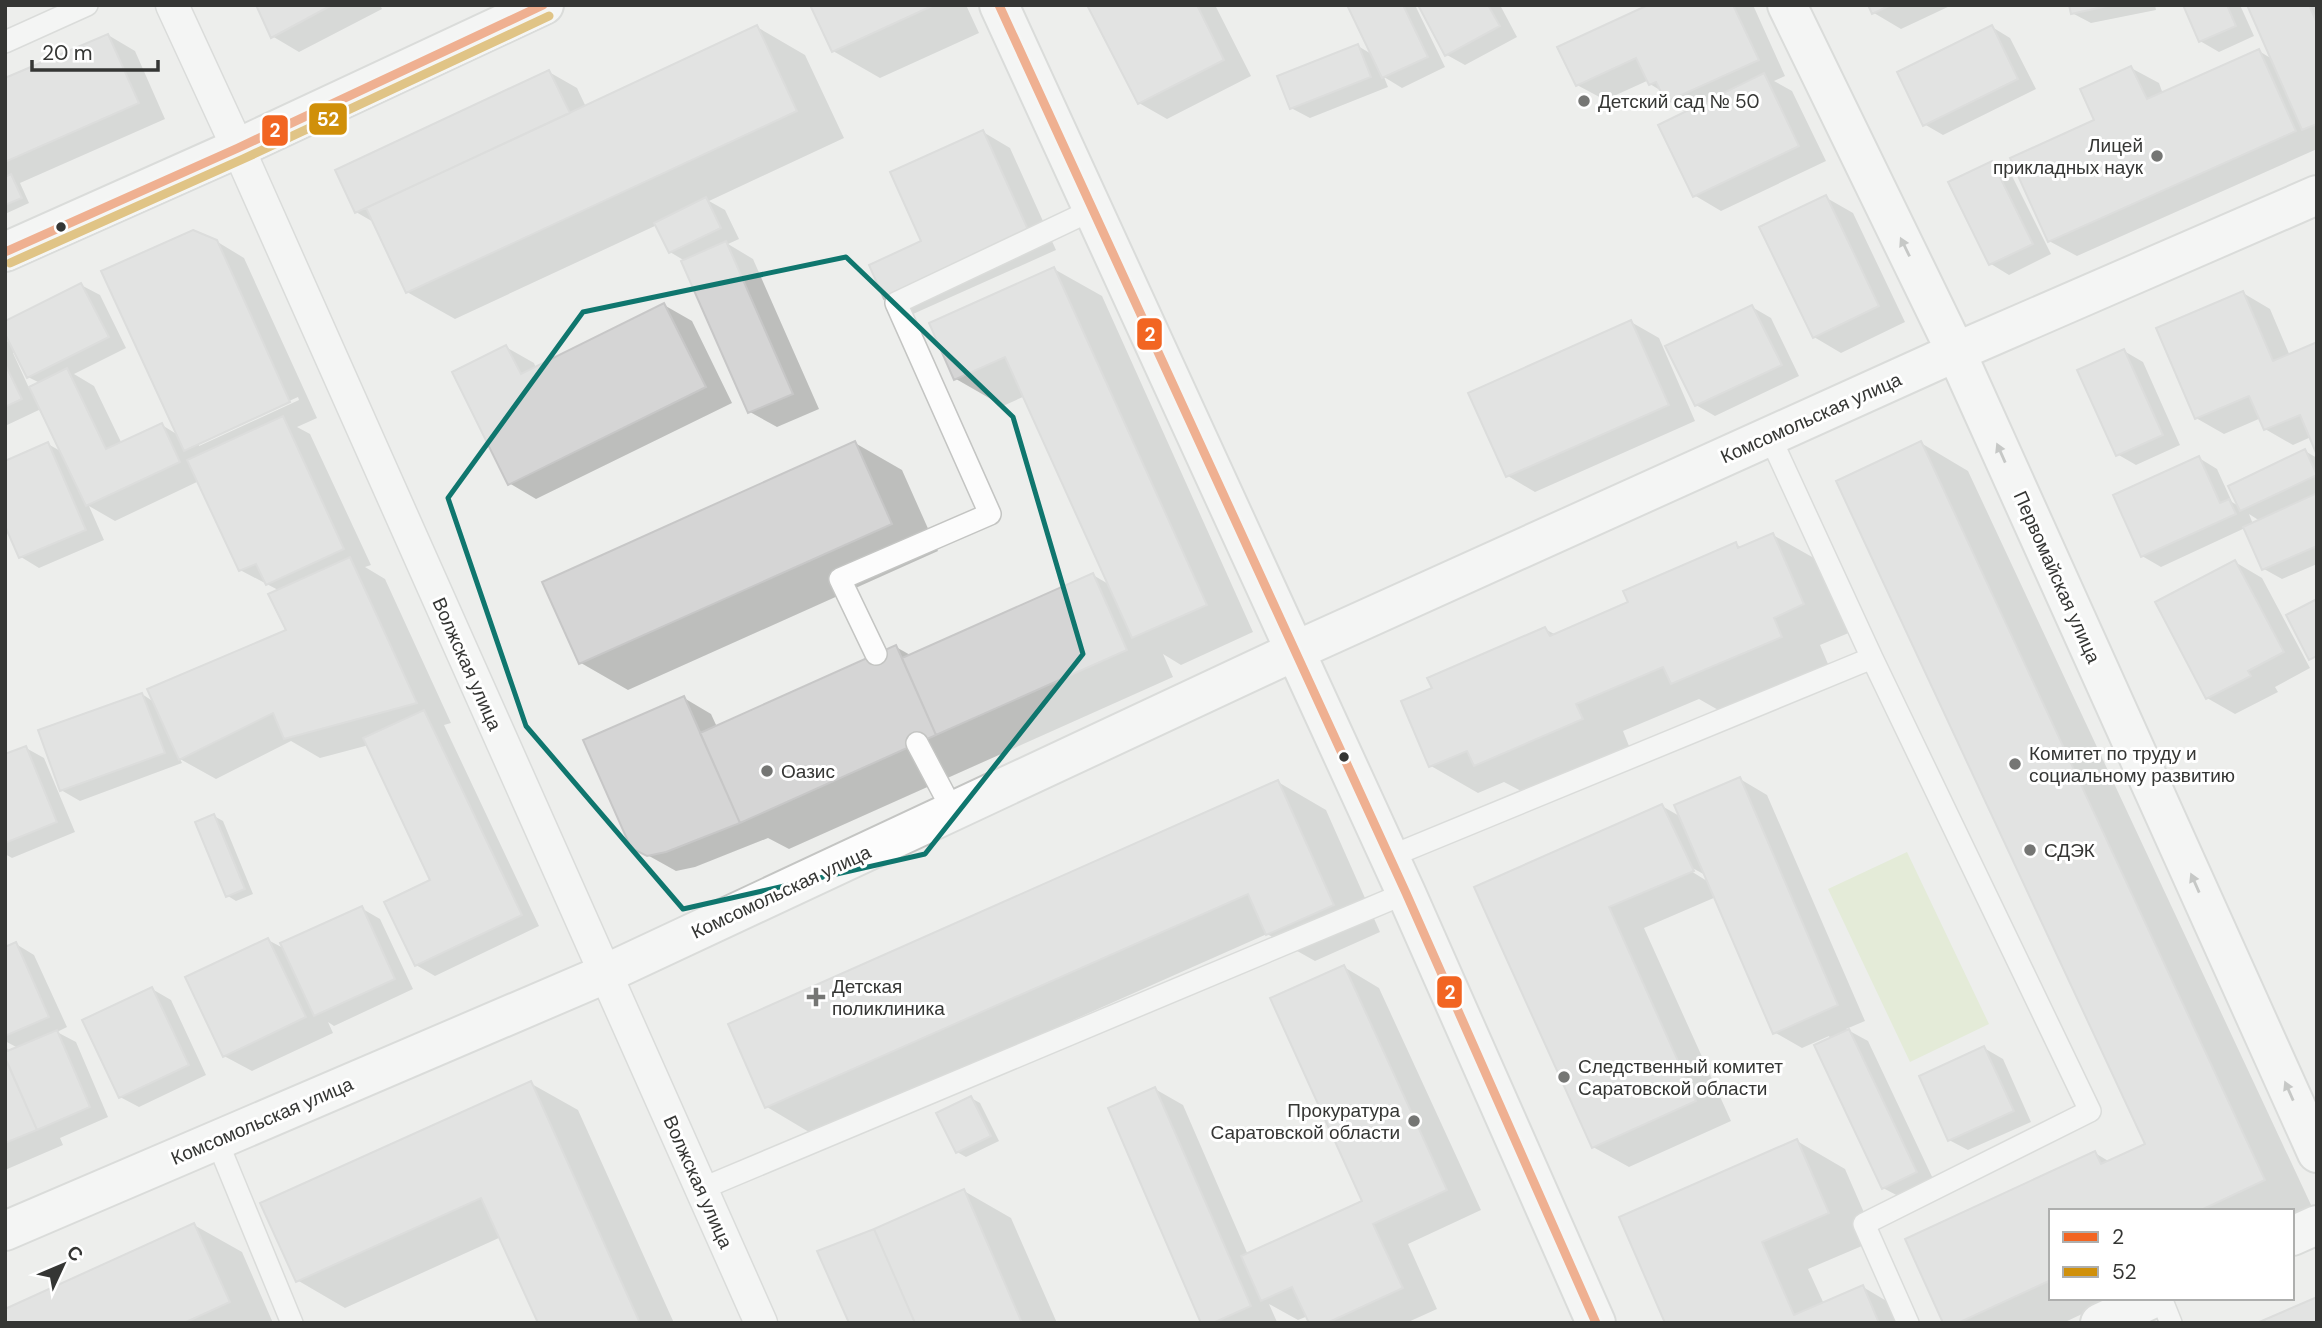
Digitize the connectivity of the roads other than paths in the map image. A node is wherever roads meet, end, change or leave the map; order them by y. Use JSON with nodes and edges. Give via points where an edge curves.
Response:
{"nodes":[{"id":1,"x":87,"y":5,"type":"edge"},
{"id":2,"x":172,"y":5,"type":"edge"},
{"id":3,"x":544,"y":5,"type":"edge"},
{"id":4,"x":999,"y":5,"type":"edge"},
{"id":5,"x":1787,"y":5,"type":"edge"},
{"id":6,"x":5,"y":42,"type":"edge"},
{"id":7,"x":238,"y":148,"type":"junction"},
{"id":8,"x":2317,"y":195,"type":"edge"},
{"id":9,"x":1092,"y":210,"type":"junction"},
{"id":10,"x":5,"y":252,"type":"edge"},
{"id":11,"x":1956,"y":352,"type":"junction"},
{"id":12,"x":1770,"y":437,"type":"junction"},
{"id":13,"x":1295,"y":651,"type":"junction"},
{"id":14,"x":876,"y":653,"type":"dead end"},
{"id":15,"x":1872,"y":658,"type":"junction"},
{"id":16,"x":917,"y":743,"type":"dead end"},
{"id":17,"x":953,"y":811,"type":"junction"},
{"id":18,"x":1389,"y":857,"type":"junction"},
{"id":19,"x":1406,"y":893,"type":"junction"},
{"id":20,"x":605,"y":974,"type":"junction"},
{"id":21,"x":216,"y":1141,"type":"junction"},
{"id":22,"x":2317,"y":1153,"type":"edge"},
{"id":23,"x":701,"y":1189,"type":"junction"},
{"id":24,"x":2317,"y":1225,"type":"edge"},
{"id":25,"x":5,"y":1231,"type":"edge"},
{"id":26,"x":2294,"y":1235,"type":"edge"},
{"id":27,"x":2150,"y":1300,"type":"edge"},
{"id":28,"x":2162,"y":1300,"type":"edge"},
{"id":29,"x":292,"y":1323,"type":"edge"},
{"id":30,"x":761,"y":1323,"type":"edge"},
{"id":31,"x":1596,"y":1323,"type":"edge"},
{"id":32,"x":1908,"y":1323,"type":"edge"},
{"id":33,"x":2100,"y":1323,"type":"edge"},
{"id":34,"x":2171,"y":1323,"type":"edge"}],
"edges":[{"from":1,"to":6,"type":"lane"},
{"from":2,"to":7,"type":"street","name":"Волжская улица"},
{"from":3,"to":7,"type":"street"},
{"from":4,"to":9,"type":"street"},
{"from":11,"to":5,"type":"street","name":"Первомайская улица","one_way":true},
{"from":7,"to":10,"type":"street"},
{"from":7,"to":20,"type":"street","name":"Волжская улица"},
{"from":8,"to":11,"type":"street","name":"Комсомольская улица"},
{"from":9,"to":13,"type":"street"},
{"from":9,"to":14,"type":"lane","via":[[896,303],[990,514],[840,579]]},
{"from":11,"to":12,"type":"street","name":"Комсомольская улица"},
{"from":22,"to":11,"type":"street","name":"Первомайская улица","one_way":true},
{"from":12,"to":13,"type":"street","name":"Комсомольская улица"},
{"from":12,"to":15,"type":"lane"},
{"from":13,"to":17,"type":"street","name":"Комсомольская улица"},
{"from":13,"to":18,"type":"street"},
{"from":15,"to":18,"type":"lane"},
{"from":15,"to":32,"type":"lane","via":[[2090,1111],[1864,1224]]},
{"from":16,"to":17,"type":"lane"},
{"from":17,"to":20,"type":"street","name":"Комсомольская улица"},
{"from":18,"to":19,"type":"street"},
{"from":19,"to":23,"type":"lane"},
{"from":19,"to":31,"type":"street"},
{"from":20,"to":21,"type":"street","name":"Комсомольская улица"},
{"from":20,"to":23,"type":"street","name":"Волжская улица"},
{"from":21,"to":25,"type":"street","name":"Комсомольская улица"},
{"from":21,"to":29,"type":"lane"},
{"from":23,"to":30,"type":"street","name":"Волжская улица"},
{"from":24,"to":26,"type":"street"},
{"from":27,"to":33,"type":"street"},
{"from":28,"to":34,"type":"lane"}]}
